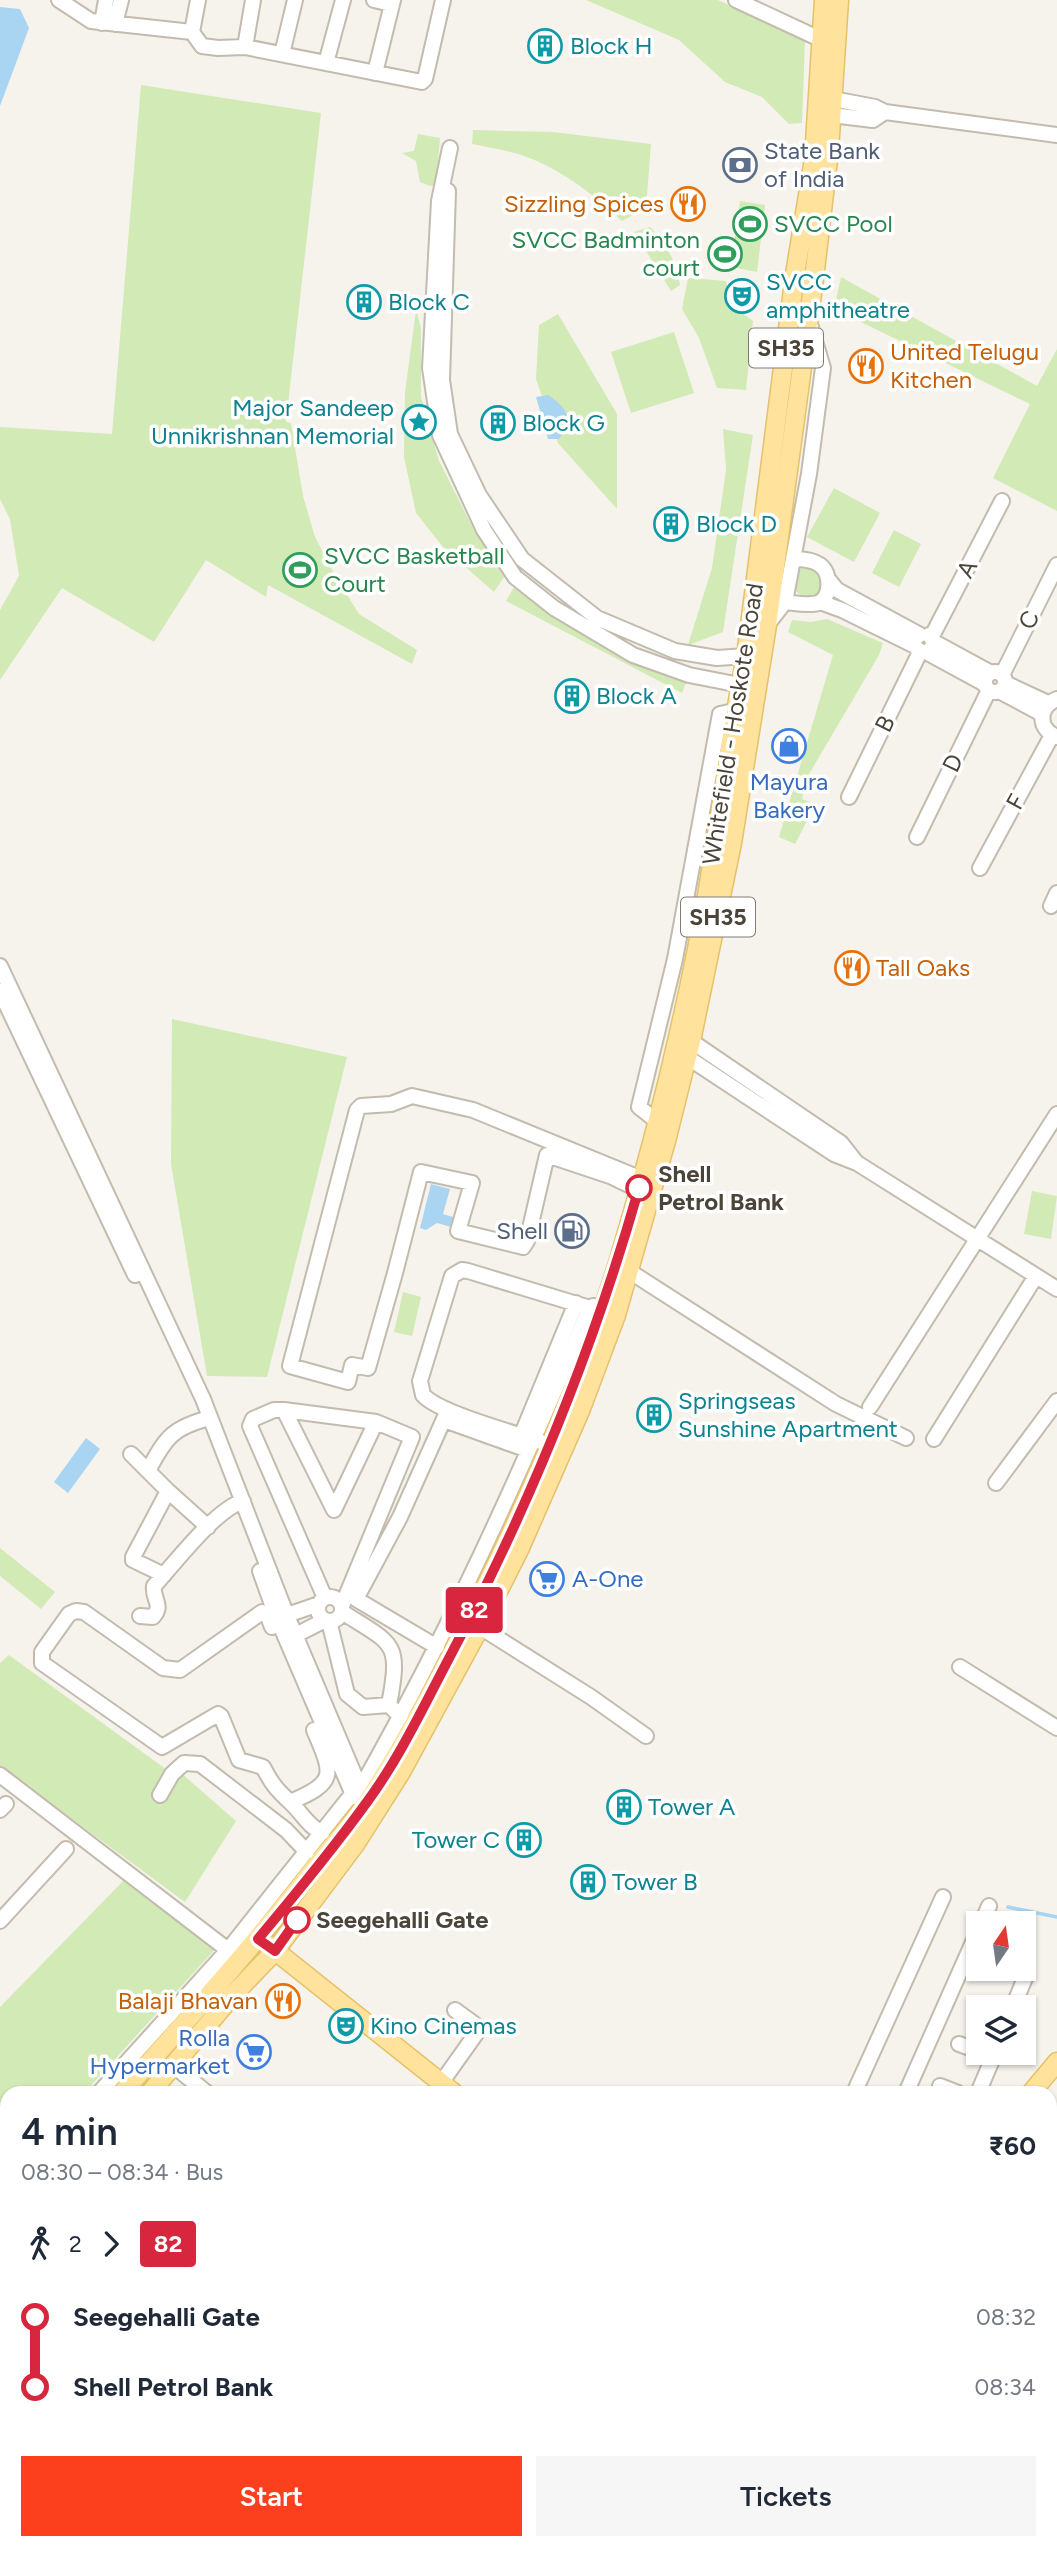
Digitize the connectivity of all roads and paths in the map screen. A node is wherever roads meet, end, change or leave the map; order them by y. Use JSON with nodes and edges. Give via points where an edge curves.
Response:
{"nodes":[{"id":1,"x":59,"y":0,"type":"edge"},
{"id":2,"x":106,"y":0,"type":"edge"},
{"id":3,"x":121,"y":0,"type":"edge"},
{"id":4,"x":198,"y":0,"type":"edge"},
{"id":5,"x":253,"y":0,"type":"edge"},
{"id":6,"x":295,"y":0,"type":"edge"},
{"id":7,"x":343,"y":0,"type":"edge"},
{"id":8,"x":374,"y":0,"type":"edge"},
{"id":9,"x":443,"y":0,"type":"edge"},
{"id":10,"x":736,"y":0,"type":"edge"},
{"id":11,"x":824,"y":0,"type":"edge"},
{"id":12,"x":839,"y":0,"type":"edge"},
{"id":13,"x":392,"y":2,"type":"edge"},
{"id":14,"x":108,"y":23,"type":"junction"},
{"id":15,"x":192,"y":32,"type":"junction"},
{"id":16,"x":829,"y":41,"type":"junction"},
{"id":17,"x":245,"y":47,"type":"junction"},
{"id":18,"x":282,"y":54,"type":"junction"},
{"id":19,"x":326,"y":63,"type":"junction"},
{"id":20,"x":375,"y":73,"type":"junction"},
{"id":21,"x":832,"y":107,"type":"junction"},
{"id":22,"x":1057,"y":135,"type":"edge"},
{"id":23,"x":795,"y":274,"type":"junction"},
{"id":24,"x":814,"y":279,"type":"junction"},
{"id":25,"x":808,"y":319,"type":"junction"},
{"id":26,"x":1002,"y":501,"type":"dead end"},
{"id":27,"x":793,"y":559,"type":"junction"},
{"id":28,"x":1057,"y":565,"type":"edge"},
{"id":29,"x":828,"y":579,"type":"junction"},
{"id":30,"x":785,"y":602,"type":"junction"},
{"id":31,"x":820,"y":602,"type":"junction"},
{"id":32,"x":767,"y":625,"type":"junction"},
{"id":33,"x":925,"y":644,"type":"junction"},
{"id":34,"x":746,"y":656,"type":"junction"},
{"id":35,"x":995,"y":683,"type":"junction"},
{"id":36,"x":740,"y":685,"type":"junction"},
{"id":37,"x":1049,"y":706,"type":"edge"},
{"id":38,"x":734,"y":711,"type":"junction"},
{"id":39,"x":1055,"y":736,"type":"edge"},
{"id":40,"x":849,"y":797,"type":"dead end"},
{"id":41,"x":917,"y":837,"type":"dead end"},
{"id":42,"x":980,"y":868,"type":"dead end"},
{"id":43,"x":714,"y":898,"type":"junction"},
{"id":44,"x":0,"y":967,"type":"edge"},
{"id":45,"x":0,"y":990,"type":"edge"},
{"id":46,"x":689,"y":1049,"type":"junction"},
{"id":47,"x":1057,"y":1114,"type":"edge"},
{"id":48,"x":658,"y":1122,"type":"junction"},
{"id":49,"x":640,"y":1185,"type":"junction"},
{"id":50,"x":975,"y":1239,"type":"junction"},
{"id":51,"x":629,"y":1272,"type":"junction"},
{"id":52,"x":1036,"y":1276,"type":"junction"},
{"id":53,"x":1057,"y":1289,"type":"edge"},
{"id":54,"x":590,"y":1306,"type":"junction"},
{"id":55,"x":1057,"y":1401,"type":"edge"},
{"id":56,"x":870,"y":1407,"type":"dead end"},
{"id":57,"x":284,"y":1410,"type":"junction"},
{"id":58,"x":446,"y":1415,"type":"junction"},
{"id":59,"x":207,"y":1418,"type":"junction"},
{"id":60,"x":376,"y":1422,"type":"junction"},
{"id":61,"x":906,"y":1438,"type":"dead end"},
{"id":62,"x":934,"y":1439,"type":"dead end"},
{"id":63,"x":533,"y":1446,"type":"junction"},
{"id":64,"x":131,"y":1454,"type":"dead end"},
{"id":65,"x":148,"y":1471,"type":"junction"},
{"id":66,"x":996,"y":1483,"type":"dead end"},
{"id":67,"x":168,"y":1491,"type":"junction"},
{"id":68,"x":239,"y":1502,"type":"junction"},
{"id":69,"x":208,"y":1527,"type":"junction"},
{"id":70,"x":164,"y":1575,"type":"junction"},
{"id":71,"x":322,"y":1601,"type":"junction"},
{"id":72,"x":342,"y":1609,"type":"junction"},
{"id":73,"x":275,"y":1612,"type":"junction"},
{"id":74,"x":140,"y":1616,"type":"dead end"},
{"id":75,"x":327,"y":1620,"type":"junction"},
{"id":76,"x":480,"y":1627,"type":"junction"},
{"id":77,"x":296,"y":1635,"type":"junction"},
{"id":78,"x":437,"y":1647,"type":"junction"},
{"id":79,"x":960,"y":1667,"type":"dead end"},
{"id":80,"x":389,"y":1705,"type":"junction"},
{"id":81,"x":401,"y":1717,"type":"junction"},
{"id":82,"x":1057,"y":1728,"type":"edge"},
{"id":83,"x":646,"y":1736,"type":"dead end"},
{"id":84,"x":0,"y":1775,"type":"edge"},
{"id":85,"x":160,"y":1794,"type":"dead end"},
{"id":86,"x":290,"y":1802,"type":"junction"},
{"id":87,"x":364,"y":1805,"type":"junction"},
{"id":88,"x":322,"y":1833,"type":"junction"},
{"id":89,"x":66,"y":1849,"type":"dead end"},
{"id":90,"x":307,"y":1852,"type":"junction"},
{"id":91,"x":943,"y":1897,"type":"dead end"},
{"id":92,"x":989,"y":1906,"type":"dead end"},
{"id":93,"x":987,"y":1911,"type":"edge"},
{"id":94,"x":0,"y":1922,"type":"edge"},
{"id":95,"x":258,"y":1939,"type":"junction"},
{"id":96,"x":228,"y":1950,"type":"junction"},
{"id":97,"x":275,"y":1951,"type":"junction"},
{"id":98,"x":966,"y":1958,"type":"edge"},
{"id":99,"x":455,"y":2010,"type":"dead end"},
{"id":100,"x":959,"y":2044,"type":"dead end"},
{"id":101,"x":966,"y":2046,"type":"edge"},
{"id":102,"x":1057,"y":2062,"type":"edge"},
{"id":103,"x":984,"y":2065,"type":"edge"},
{"id":104,"x":174,"y":2066,"type":"junction"},
{"id":105,"x":105,"y":2086,"type":"edge"},
{"id":106,"x":128,"y":2086,"type":"edge"},
{"id":107,"x":156,"y":2086,"type":"edge"},
{"id":108,"x":198,"y":2086,"type":"edge"},
{"id":109,"x":445,"y":2086,"type":"edge"},
{"id":110,"x":449,"y":2086,"type":"edge"},
{"id":111,"x":857,"y":2086,"type":"edge"},
{"id":112,"x":909,"y":2086,"type":"edge"},
{"id":113,"x":980,"y":2086,"type":"edge"},
{"id":114,"x":1037,"y":2086,"type":"edge"}],
"edges":[{"from":1,"to":14,"type":"street","via":[[91,21]]},
{"from":2,"to":14,"type":"street"},
{"from":3,"to":14,"type":"street"},
{"from":4,"to":15,"type":"street"},
{"from":5,"to":17,"type":"street"},
{"from":6,"to":18,"type":"street"},
{"from":7,"to":19,"type":"street"},
{"from":8,"to":13,"type":"street"},
{"from":9,"to":20,"type":"street","via":[[424,82]]},
{"from":10,"to":16,"type":"street"},
{"from":11,"to":16,"type":"main road","name":"Whitefield - Hoskote Road","number":"SH35"},
{"from":12,"to":16,"type":"main road","name":"Whitefield - Hoskote Road","number":"SH35"},
{"from":13,"to":20,"type":"street"},
{"from":14,"to":15,"type":"street"},
{"from":15,"to":17,"type":"street","via":[[202,46]]},
{"from":16,"to":21,"type":"main road","name":"Whitefield - Hoskote Road","number":"SH35"},
{"from":16,"to":23,"type":"main road","name":"Whitefield - Hoskote Road","number":"SH35"},
{"from":17,"to":18,"type":"street"},
{"from":18,"to":19,"type":"street"},
{"from":19,"to":20,"type":"street"},
{"from":21,"to":22,"type":"street","via":[[875,107]]},
{"from":21,"to":24,"type":"main road","name":"Whitefield - Hoskote Road","number":"SH35"},
{"from":23,"to":24,"type":"main road"},
{"from":23,"to":34,"type":"main road","name":"Whitefield - Hoskote Road","number":"SH35"},
{"from":24,"to":25,"type":"main road","name":"Whitefield - Hoskote Road","number":"SH35"},
{"from":25,"to":27,"type":"street","via":[[823,368]]},
{"from":25,"to":32,"type":"main road","name":"Whitefield - Hoskote Road","number":"SH35"},
{"from":26,"to":33,"type":"street","name":"A"},
{"from":27,"to":29,"type":"street","via":[[820,565]]},
{"from":27,"to":30,"type":"street"},
{"from":28,"to":35,"type":"street","name":"C"},
{"from":29,"to":31,"type":"street"},
{"from":29,"to":33,"type":"street","via":[[837,590]]},
{"from":30,"to":31,"type":"street"},
{"from":30,"to":32,"type":"street"},
{"from":31,"to":33,"type":"street"},
{"from":32,"to":43,"type":"main road","name":"Whitefield - Hoskote Road","number":"SH35"},
{"from":33,"to":35,"type":"street"},
{"from":33,"to":40,"type":"street","name":"B"},
{"from":34,"to":36,"type":"main road","name":"Whitefield - Hoskote Road","number":"SH35"},
{"from":34,"to":36,"type":"street","via":[[717,658],[675,651],[597,618],[522,559],[479,495],[450,434],[442,380],[450,148],[439,201],[430,368],[440,435],[484,530],[515,577],[554,608],[632,655],[689,675]]},
{"from":35,"to":37,"type":"street"},
{"from":35,"to":41,"type":"street","name":"D"},
{"from":36,"to":38,"type":"main road","name":"Whitefield - Hoskote Road","number":"SH35"},
{"from":37,"to":39,"type":"street","via":[[1044,726]]},
{"from":38,"to":43,"type":"main road","name":"Whitefield - Hoskote Road","number":"SH35"},
{"from":38,"to":48,"type":"street","via":[[720,714],[675,959],[639,1107]]},
{"from":39,"to":42,"type":"street","name":"F"},
{"from":43,"to":46,"type":"main road","name":"Whitefield - Hoskote Road","number":"SH35"},
{"from":43,"to":48,"type":"main road","name":"Whitefield - Hoskote Road","number":"SH35"},
{"from":44,"to":59,"type":"street","via":[[90,1154]]},
{"from":45,"to":59,"type":"street"},
{"from":46,"to":50,"type":"street","via":[[841,1143],[857,1163]]},
{"from":46,"to":51,"type":"main road","name":"Whitefield - Hoskote Road","number":"SH35"},
{"from":47,"to":50,"type":"street"},
{"from":48,"to":49,"type":"main road","name":"Whitefield - Hoskote Road","number":"SH35"},
{"from":49,"to":49,"type":"street","via":[[473,1110],[412,1096],[391,1104],[360,1106],[290,1366],[348,1382],[352,1365],[368,1368],[421,1172],[472,1183],[458,1231],[523,1247],[547,1155]]},
{"from":49,"to":54,"type":"main road","name":"Whitefield - Hoskote Road","number":"SH35"},
{"from":50,"to":52,"type":"street"},
{"from":50,"to":56,"type":"street"},
{"from":51,"to":61,"type":"street","via":[[836,1404]]},
{"from":51,"to":76,"type":"main road","name":"Whitefield - Hoskote Road","number":"SH35","via":[[580,1411]]},
{"from":52,"to":53,"type":"street"},
{"from":52,"to":62,"type":"street"},
{"from":54,"to":58,"type":"street","via":[[468,1271],[456,1272],[421,1381],[427,1399]]},
{"from":54,"to":63,"type":"main road","name":"Whitefield - Hoskote Road","number":"SH35"},
{"from":54,"to":63,"type":"street"},
{"from":55,"to":66,"type":"street"},
{"from":57,"to":60,"type":"street"},
{"from":57,"to":60,"type":"street","via":[[334,1510]]},
{"from":57,"to":71,"type":"street","via":[[253,1419],[250,1426]]},
{"from":58,"to":63,"type":"street"},
{"from":58,"to":78,"type":"street","via":[[400,1517],[356,1597],[358,1603]]},
{"from":59,"to":65,"type":"street","via":[[176,1429]]},
{"from":59,"to":68,"type":"street"},
{"from":60,"to":72,"type":"street","via":[[412,1437]]},
{"from":63,"to":78,"type":"street"},
{"from":63,"to":87,"type":"main road","name":"Whitefield - Hoskote Road","number":"SH35","via":[[516,1524],[412,1728]]},
{"from":64,"to":65,"type":"street"},
{"from":65,"to":67,"type":"street"},
{"from":67,"to":69,"type":"street"},
{"from":67,"to":70,"type":"street","via":[[133,1557]]},
{"from":68,"to":69,"type":"street"},
{"from":68,"to":73,"type":"street"},
{"from":69,"to":70,"type":"street"},
{"from":70,"to":74,"type":"street","via":[[153,1588],[157,1613]]},
{"from":71,"to":72,"type":"street","via":[[337,1599]]},
{"from":71,"to":73,"type":"street"},
{"from":71,"to":75,"type":"street","via":[[319,1615]]},
{"from":72,"to":75,"type":"street","via":[[336,1619]]},
{"from":72,"to":80,"type":"street","via":[[383,1639],[394,1655]]},
{"from":73,"to":77,"type":"street"},
{"from":73,"to":86,"type":"street","via":[[328,1766],[326,1780],[318,1790]]},
{"from":73,"to":86,"type":"street","via":[[262,1612],[180,1670],[172,1670],[85,1612],[76,1611],[69,1614],[41,1658],[162,1748],[218,1714],[239,1760],[263,1767],[274,1788]]},
{"from":73,"to":87,"type":"street"},
{"from":75,"to":77,"type":"street"},
{"from":75,"to":80,"type":"street","via":[[347,1694],[363,1707]]},
{"from":76,"to":83,"type":"street"},
{"from":76,"to":87,"type":"main road","name":"Whitefield - Hoskote Road","number":"SH35","via":[[422,1735]]},
{"from":77,"to":87,"type":"street"},
{"from":78,"to":81,"type":"street"},
{"from":79,"to":82,"type":"street"},
{"from":80,"to":81,"type":"street"},
{"from":81,"to":87,"type":"street"},
{"from":84,"to":96,"type":"street"},
{"from":85,"to":90,"type":"street","via":[[184,1763],[200,1764],[286,1830]]},
{"from":86,"to":88,"type":"street","via":[[310,1827]]},
{"from":87,"to":88,"type":"street"},
{"from":87,"to":95,"type":"main road","name":"Whitefield - Hoskote Road","number":"SH35"},
{"from":87,"to":97,"type":"main road","name":"Whitefield - Hoskote Road","number":"SH35","via":[[335,1873]]},
{"from":88,"to":90,"type":"street"},
{"from":89,"to":94,"type":"street"},
{"from":90,"to":96,"type":"street"},
{"from":91,"to":111,"type":"street"},
{"from":92,"to":93,"type":"street"},
{"from":95,"to":97,"type":"main road"},
{"from":95,"to":106,"type":"main road","name":"Whitefield - Hoskote Road","number":"SH35"},
{"from":96,"to":105,"type":"street"},
{"from":97,"to":104,"type":"main road","name":"Whitefield - Hoskote Road","number":"SH35"},
{"from":97,"to":109,"type":"main road"},
{"from":98,"to":112,"type":"street"},
{"from":99,"to":110,"type":"street","via":[[478,2031]]},
{"from":100,"to":101,"type":"street"},
{"from":102,"to":114,"type":"main road"},
{"from":103,"to":113,"type":"street"},
{"from":104,"to":107,"type":"main road","name":"Whitefield - Hoskote Road","number":"SH35"},
{"from":104,"to":108,"type":"street"}]}
